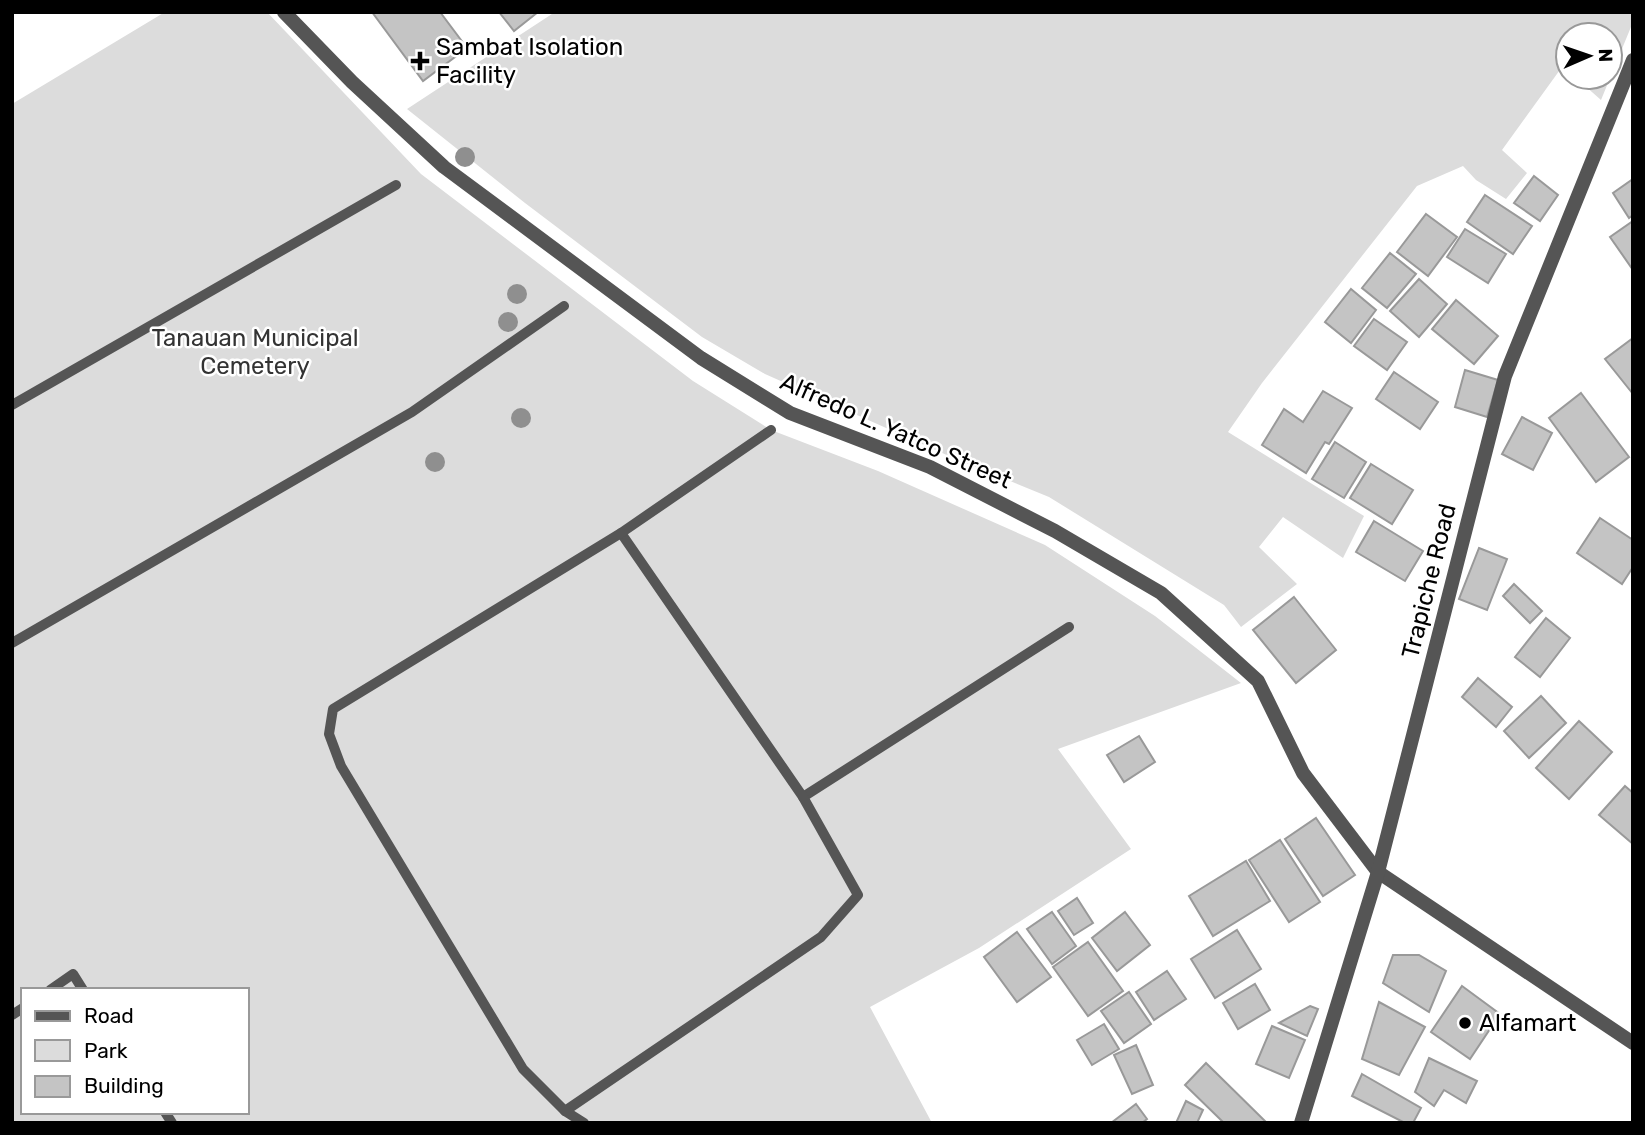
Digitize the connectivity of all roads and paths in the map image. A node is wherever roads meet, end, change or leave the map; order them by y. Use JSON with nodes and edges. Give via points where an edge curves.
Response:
{"nodes":[{"id":1,"x":284,"y":12,"type":"edge"},
{"id":2,"x":1633,"y":60,"type":"edge"},
{"id":3,"x":396,"y":185,"type":"dead end"},
{"id":4,"x":564,"y":306,"type":"dead end"},
{"id":5,"x":12,"y":404,"type":"edge"},
{"id":6,"x":771,"y":430,"type":"dead end"},
{"id":7,"x":621,"y":533,"type":"junction"},
{"id":8,"x":1069,"y":627,"type":"dead end"},
{"id":9,"x":12,"y":643,"type":"edge"},
{"id":10,"x":803,"y":797,"type":"junction"},
{"id":11,"x":1378,"y":872,"type":"junction"},
{"id":12,"x":53,"y":988,"type":"edge"},
{"id":13,"x":82,"y":988,"type":"edge"},
{"id":14,"x":1633,"y":1043,"type":"edge"},
{"id":15,"x":565,"y":1111,"type":"junction"},
{"id":16,"x":584,"y":1123,"type":"edge"},
{"id":17,"x":1301,"y":1123,"type":"edge"}],
"edges":[{"from":1,"to":11,"type":"street","name":"Alfredo L. Yatco Street","via":[[444,167],[701,358],[790,413],[930,467],[1055,531],[1161,593],[1258,681],[1303,773]]},
{"from":2,"to":11,"type":"street","name":"Trapiche Road","via":[[1505,376]]},
{"from":3,"to":5,"type":"lane"},
{"from":4,"to":9,"type":"lane","via":[[412,412]]},
{"from":6,"to":7,"type":"lane"},
{"from":7,"to":10,"type":"lane"},
{"from":7,"to":15,"type":"lane","via":[[333,709],[329,734],[341,766],[523,1069]]},
{"from":8,"to":10,"type":"lane"},
{"from":10,"to":15,"type":"lane","via":[[858,895],[821,937]]},
{"from":11,"to":14,"type":"street","name":"Alfredo L. Yatco Street"},
{"from":11,"to":17,"type":"street","name":"Trapiche Road"},
{"from":12,"to":13,"type":"lane","via":[[72,974]]},
{"from":15,"to":16,"type":"lane"}]}
